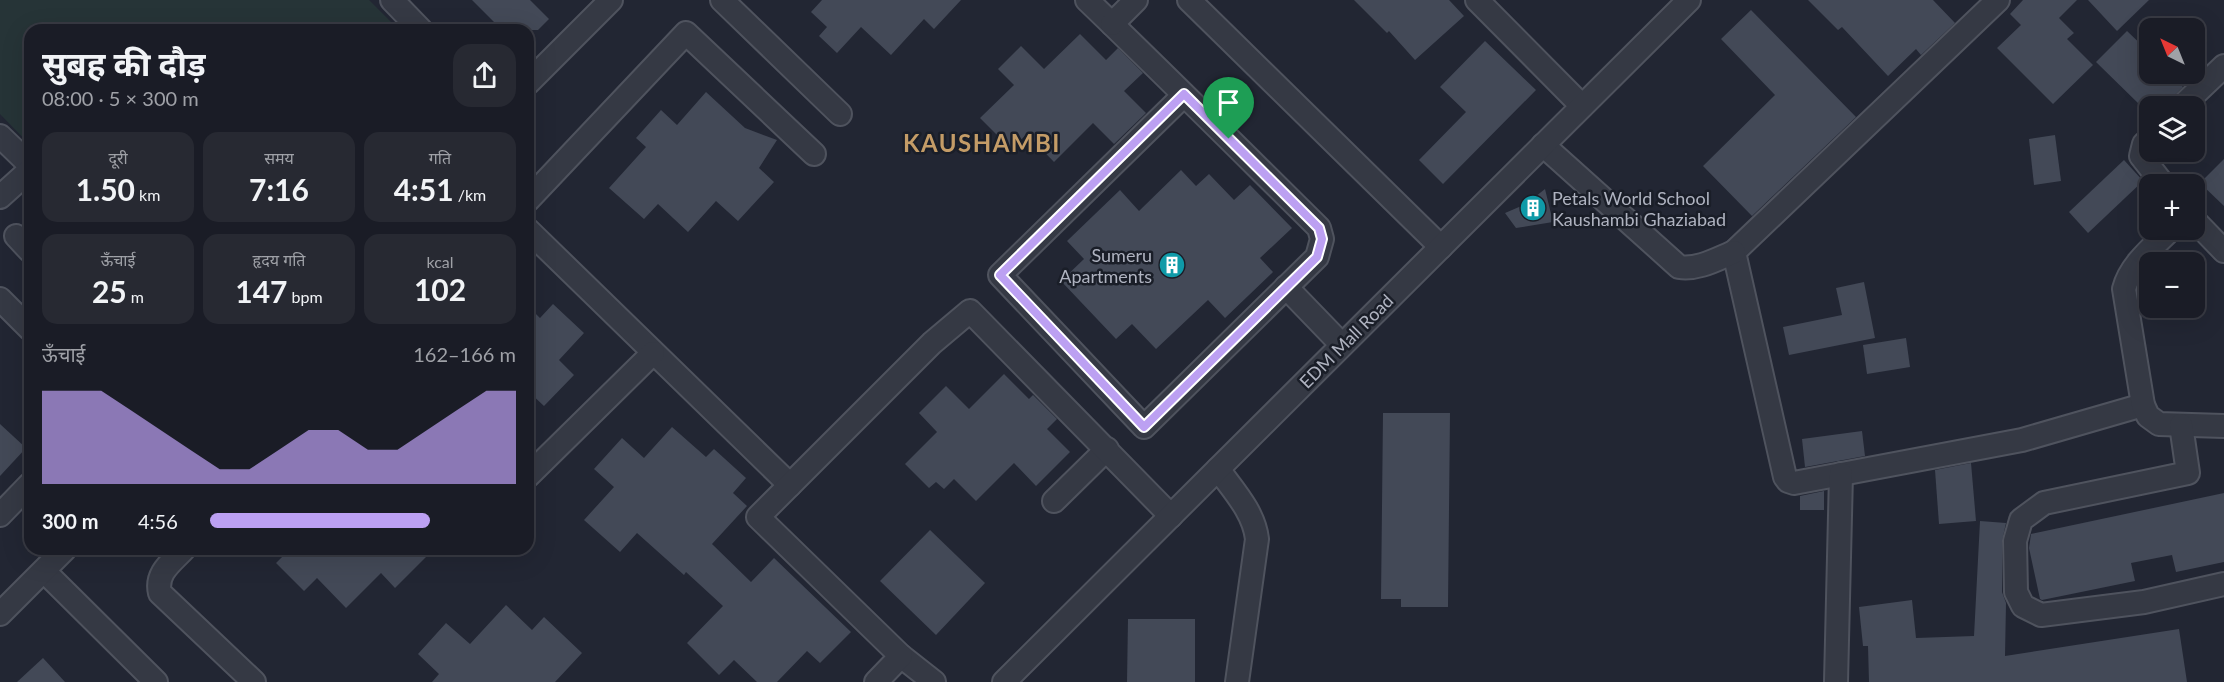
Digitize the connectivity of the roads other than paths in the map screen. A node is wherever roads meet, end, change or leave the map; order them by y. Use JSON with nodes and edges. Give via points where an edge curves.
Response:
{"nodes":[{"id":1,"x":392,"y":0,"type":"edge"},
{"id":2,"x":611,"y":0,"type":"edge"},
{"id":3,"x":722,"y":0,"type":"edge"},
{"id":4,"x":1087,"y":0,"type":"edge"},
{"id":5,"x":1136,"y":0,"type":"edge"},
{"id":6,"x":1189,"y":0,"type":"edge"},
{"id":7,"x":1477,"y":0,"type":"edge"},
{"id":8,"x":1689,"y":0,"type":"edge"},
{"id":9,"x":1998,"y":0,"type":"edge"},
{"id":10,"x":415,"y":24,"type":"edge"},
{"id":11,"x":1112,"y":24,"type":"junction"},
{"id":12,"x":2224,"y":66,"type":"edge"},
{"id":13,"x":534,"y":77,"type":"edge"},
{"id":14,"x":1184,"y":94,"type":"junction"},
{"id":15,"x":2192,"y":96,"type":"edge"},
{"id":16,"x":1582,"y":106,"type":"junction"},
{"id":17,"x":840,"y":114,"type":"dead end"},
{"id":18,"x":0,"y":136,"type":"edge"},
{"id":19,"x":1543,"y":145,"type":"junction"},
{"id":20,"x":814,"y":154,"type":"dead end"},
{"id":21,"x":24,"y":162,"type":"edge"},
{"id":22,"x":2146,"y":162,"type":"edge"},
{"id":23,"x":24,"y":174,"type":"edge"},
{"id":24,"x":2155,"y":174,"type":"edge"},
{"id":25,"x":534,"y":194,"type":"edge"},
{"id":26,"x":0,"y":197,"type":"edge"},
{"id":27,"x":2205,"y":231,"type":"edge"},
{"id":28,"x":534,"y":236,"type":"edge"},
{"id":29,"x":2160,"y":240,"type":"edge"},
{"id":30,"x":1441,"y":247,"type":"junction"},
{"id":31,"x":2224,"y":251,"type":"edge"},
{"id":32,"x":1734,"y":252,"type":"junction"},
{"id":33,"x":1286,"y":287,"type":"junction"},
{"id":34,"x":0,"y":299,"type":"edge"},
{"id":35,"x":24,"y":323,"type":"edge"},
{"id":36,"x":1342,"y":345,"type":"junction"},
{"id":37,"x":653,"y":353,"type":"junction"},
{"id":38,"x":2143,"y":405,"type":"junction"},
{"id":39,"x":2181,"y":425,"type":"junction"},
{"id":40,"x":2224,"y":426,"type":"edge"},
{"id":41,"x":1107,"y":449,"type":"junction"},
{"id":42,"x":1218,"y":469,"type":"junction"},
{"id":43,"x":534,"y":470,"type":"edge"},
{"id":44,"x":1841,"y":474,"type":"junction"},
{"id":45,"x":790,"y":485,"type":"junction"},
{"id":46,"x":24,"y":490,"type":"edge"},
{"id":47,"x":1054,"y":501,"type":"dead end"},
{"id":48,"x":0,"y":515,"type":"edge"},
{"id":49,"x":1171,"y":516,"type":"junction"},
{"id":50,"x":59,"y":555,"type":"edge"},
{"id":51,"x":179,"y":555,"type":"edge"},
{"id":52,"x":44,"y":571,"type":"junction"},
{"id":53,"x":2224,"y":584,"type":"edge"},
{"id":54,"x":0,"y":614,"type":"edge"},
{"id":55,"x":901,"y":656,"type":"junction"},
{"id":56,"x":1018,"y":677,"type":"edge"},
{"id":57,"x":156,"y":682,"type":"edge"},
{"id":58,"x":254,"y":682,"type":"edge"},
{"id":59,"x":876,"y":682,"type":"edge"},
{"id":60,"x":934,"y":682,"type":"edge"},
{"id":61,"x":1237,"y":682,"type":"edge"},
{"id":62,"x":1836,"y":682,"type":"edge"}],
"edges":[{"from":1,"to":10,"type":"street"},
{"from":2,"to":13,"type":"street"},
{"from":3,"to":17,"type":"street"},
{"from":4,"to":11,"type":"street"},
{"from":5,"to":11,"type":"street"},
{"from":6,"to":30,"type":"street"},
{"from":7,"to":16,"type":"street"},
{"from":8,"to":16,"type":"street","name":"EDM Mall Road"},
{"from":9,"to":32,"type":"street"},
{"from":11,"to":14,"type":"street"},
{"from":12,"to":15,"type":"street"},
{"from":14,"to":33,"type":"street","via":[[1319,228],[1322,239],[1317,257]]},
{"from":14,"to":33,"type":"street","via":[[1000,275],[1144,427]]},
{"from":16,"to":19,"type":"street","name":"EDM Mall Road"},
{"from":18,"to":21,"type":"street"},
{"from":19,"to":30,"type":"street","name":"EDM Mall Road"},
{"from":19,"to":32,"type":"street","via":[[1679,267],[1689,269]]},
{"from":20,"to":25,"type":"street","via":[[686,33]]},
{"from":22,"to":24,"type":"street"},
{"from":23,"to":26,"type":"street"},
{"from":27,"to":31,"type":"street"},
{"from":28,"to":37,"type":"street"},
{"from":29,"to":38,"type":"street","via":[[2133,268],[2124,289]]},
{"from":30,"to":36,"type":"street","name":"EDM Mall Road"},
{"from":32,"to":44,"type":"street","via":[[1785,477],[1794,483]]},
{"from":33,"to":36,"type":"street"},
{"from":34,"to":35,"type":"street"},
{"from":36,"to":42,"type":"street","name":"EDM Mall Road"},
{"from":37,"to":43,"type":"street"},
{"from":37,"to":45,"type":"street"},
{"from":38,"to":39,"type":"street","via":[[2148,416],[2159,424]]},
{"from":38,"to":44,"type":"street","via":[[2022,440]]},
{"from":39,"to":40,"type":"street"},
{"from":39,"to":53,"type":"street","via":[[2188,473],[2044,503],[2021,520],[2015,541],[2016,592],[2023,606],[2041,615],[2144,602]]},
{"from":41,"to":45,"type":"street","via":[[970,311]]},
{"from":41,"to":47,"type":"street"},
{"from":41,"to":49,"type":"street"},
{"from":42,"to":49,"type":"street","name":"EDM Mall Road"},
{"from":42,"to":61,"type":"street","via":[[1256,526]]},
{"from":44,"to":62,"type":"street"},
{"from":45,"to":55,"type":"street","via":[[758,517]]},
{"from":46,"to":48,"type":"street"},
{"from":49,"to":56,"type":"street","name":"EDM Mall Road"},
{"from":50,"to":52,"type":"street"},
{"from":51,"to":58,"type":"street","via":[[159,579],[160,593]]},
{"from":52,"to":54,"type":"street"},
{"from":52,"to":57,"type":"street"},
{"from":55,"to":59,"type":"street"},
{"from":55,"to":60,"type":"street"}]}
